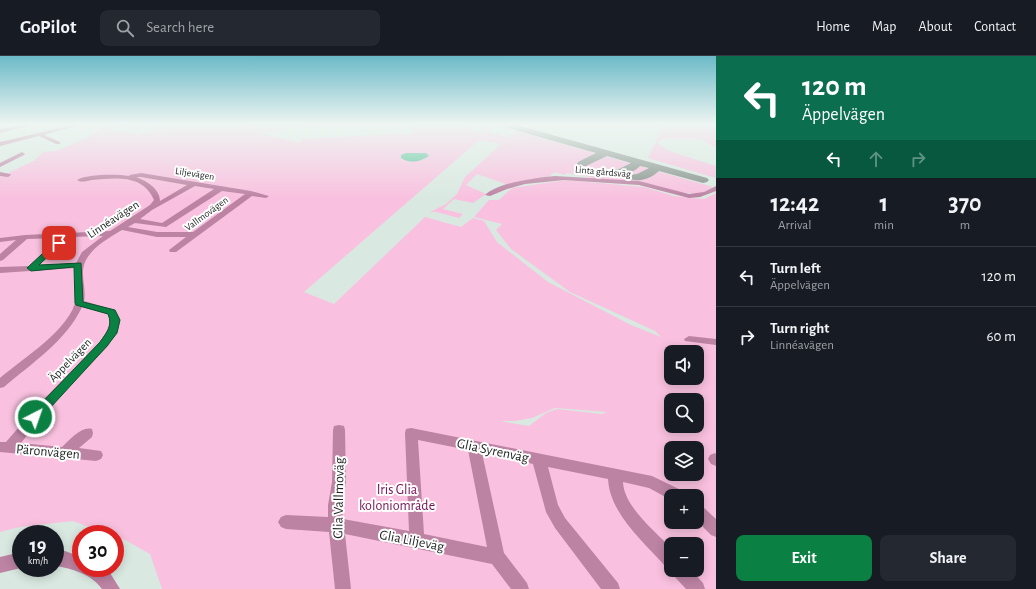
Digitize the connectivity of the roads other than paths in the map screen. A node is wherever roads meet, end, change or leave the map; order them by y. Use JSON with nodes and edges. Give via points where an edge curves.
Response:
{"nodes":[{"id":1,"x":22,"y":154,"type":"dead end"},
{"id":2,"x":0,"y":165,"type":"edge"},
{"id":3,"x":0,"y":174,"type":"edge"},
{"id":4,"x":8,"y":175,"type":"dead end"},
{"id":5,"x":120,"y":176,"type":"junction"},
{"id":6,"x":83,"y":181,"type":"dead end"},
{"id":7,"x":195,"y":183,"type":"junction"},
{"id":8,"x":221,"y":188,"type":"junction"},
{"id":9,"x":716,"y":188,"type":"edge"},
{"id":10,"x":251,"y":193,"type":"junction"},
{"id":11,"x":488,"y":195,"type":"dead end"},
{"id":12,"x":266,"y":196,"type":"dead end"},
{"id":13,"x":153,"y":208,"type":"junction"},
{"id":14,"x":133,"y":220,"type":"junction"},
{"id":15,"x":120,"y":227,"type":"junction"},
{"id":16,"x":110,"y":233,"type":"junction"},
{"id":17,"x":194,"y":234,"type":"junction"},
{"id":18,"x":67,"y":235,"type":"junction"},
{"id":19,"x":25,"y":237,"type":"junction"},
{"id":20,"x":0,"y":240,"type":"edge"},
{"id":21,"x":173,"y":250,"type":"dead end"},
{"id":22,"x":0,"y":258,"type":"edge"},
{"id":23,"x":78,"y":265,"type":"junction"},
{"id":24,"x":31,"y":268,"type":"junction"},
{"id":25,"x":0,"y":270,"type":"edge"},
{"id":26,"x":79,"y":303,"type":"junction"},
{"id":27,"x":689,"y":339,"type":"dead end"},
{"id":28,"x":716,"y":342,"type":"edge"},
{"id":29,"x":0,"y":383,"type":"edge"},
{"id":30,"x":339,"y":430,"type":"dead end"},
{"id":31,"x":87,"y":433,"type":"dead end"},
{"id":32,"x":474,"y":446,"type":"junction"},
{"id":33,"x":5,"y":448,"type":"edge"},
{"id":34,"x":64,"y":453,"type":"junction"},
{"id":35,"x":96,"y":456,"type":"dead end"},
{"id":36,"x":539,"y":459,"type":"junction"},
{"id":37,"x":615,"y":474,"type":"junction"},
{"id":38,"x":665,"y":489,"type":"edge"},
{"id":39,"x":704,"y":518,"type":"edge"},
{"id":40,"x":286,"y":522,"type":"dead end"},
{"id":41,"x":336,"y":526,"type":"junction"},
{"id":42,"x":716,"y":530,"type":"edge"},
{"id":43,"x":417,"y":540,"type":"junction"},
{"id":44,"x":664,"y":552,"type":"edge"},
{"id":45,"x":497,"y":557,"type":"junction"},
{"id":46,"x":12,"y":563,"type":"edge"},
{"id":47,"x":0,"y":566,"type":"edge"},
{"id":48,"x":103,"y":577,"type":"edge"},
{"id":49,"x":686,"y":577,"type":"edge"},
{"id":50,"x":112,"y":589,"type":"edge"},
{"id":51,"x":343,"y":589,"type":"edge"},
{"id":52,"x":521,"y":589,"type":"edge"},
{"id":53,"x":612,"y":589,"type":"edge"},
{"id":54,"x":697,"y":589,"type":"edge"}],
"edges":[{"from":1,"to":2,"type":"street"},
{"from":3,"to":4,"type":"street"},
{"from":5,"to":6,"type":"street","name":"Linnéavägen"},
{"from":5,"to":7,"type":"street","name":"Liljevägen","via":[[141,175]]},
{"from":5,"to":13,"type":"street","name":"Linnéavägen","via":[[137,180],[152,188],[157,200]]},
{"from":7,"to":8,"type":"street","name":"Liljevägen"},
{"from":7,"to":13,"type":"street"},
{"from":8,"to":10,"type":"street","name":"Liljevägen"},
{"from":8,"to":14,"type":"street","via":[[163,225]]},
{"from":9,"to":11,"type":"street","name":"Linta gårdsväg","via":[[704,195],[677,194],[644,184],[564,178],[498,188]]},
{"from":10,"to":12,"type":"street","name":"Liljevägen"},
{"from":10,"to":17,"type":"street","name":"Vallmovägen"},
{"from":13,"to":14,"type":"street","name":"Linnéavägen"},
{"from":14,"to":15,"type":"street","name":"Linnéavägen"},
{"from":15,"to":16,"type":"street","name":"Linnéavägen"},
{"from":15,"to":17,"type":"street","via":[[152,235]]},
{"from":16,"to":18,"type":"street"},
{"from":16,"to":23,"type":"street","name":"Linnéavägen","via":[[85,254]]},
{"from":17,"to":21,"type":"street","name":"Vallmovägen"},
{"from":18,"to":19,"type":"street"},
{"from":18,"to":24,"type":"street"},
{"from":19,"to":20,"type":"street"},
{"from":19,"to":22,"type":"street"},
{"from":23,"to":24,"type":"street"},
{"from":23,"to":26,"type":"street"},
{"from":24,"to":25,"type":"street"},
{"from":26,"to":29,"type":"street","via":[[66,325]]},
{"from":26,"to":33,"type":"street","name":"Äppelvägen","via":[[112,312],[115,320],[113,330],[104,344]]},
{"from":27,"to":28,"type":"street"},
{"from":30,"to":41,"type":"street","name":"Glia Vallmoväg"},
{"from":31,"to":34,"type":"street"},
{"from":32,"to":36,"type":"street","name":"Glia Syrenväg"},
{"from":32,"to":43,"type":"street","name":"Glia Syrenväg","via":[[411,433]]},
{"from":32,"to":45,"type":"street"},
{"from":33,"to":34,"type":"street","name":"Päronvägen"},
{"from":34,"to":35,"type":"street","name":"Päronvägen"},
{"from":36,"to":37,"type":"street","name":"Glia Syrenväg"},
{"from":36,"to":53,"type":"street","via":[[554,513]]},
{"from":37,"to":38,"type":"street","name":"Glia Syrenväg","via":[[652,482]]},
{"from":37,"to":44,"type":"street","via":[[616,491],[627,512]]},
{"from":39,"to":42,"type":"street"},
{"from":40,"to":41,"type":"street","name":"Glia Liljeväg"},
{"from":41,"to":43,"type":"street","name":"Glia Liljeväg"},
{"from":41,"to":51,"type":"street","name":"Glia Vallmoväg"},
{"from":43,"to":45,"type":"street","name":"Glia Liljeväg"},
{"from":45,"to":52,"type":"street"},
{"from":46,"to":47,"type":"street"},
{"from":48,"to":50,"type":"street"},
{"from":49,"to":54,"type":"street"}]}
